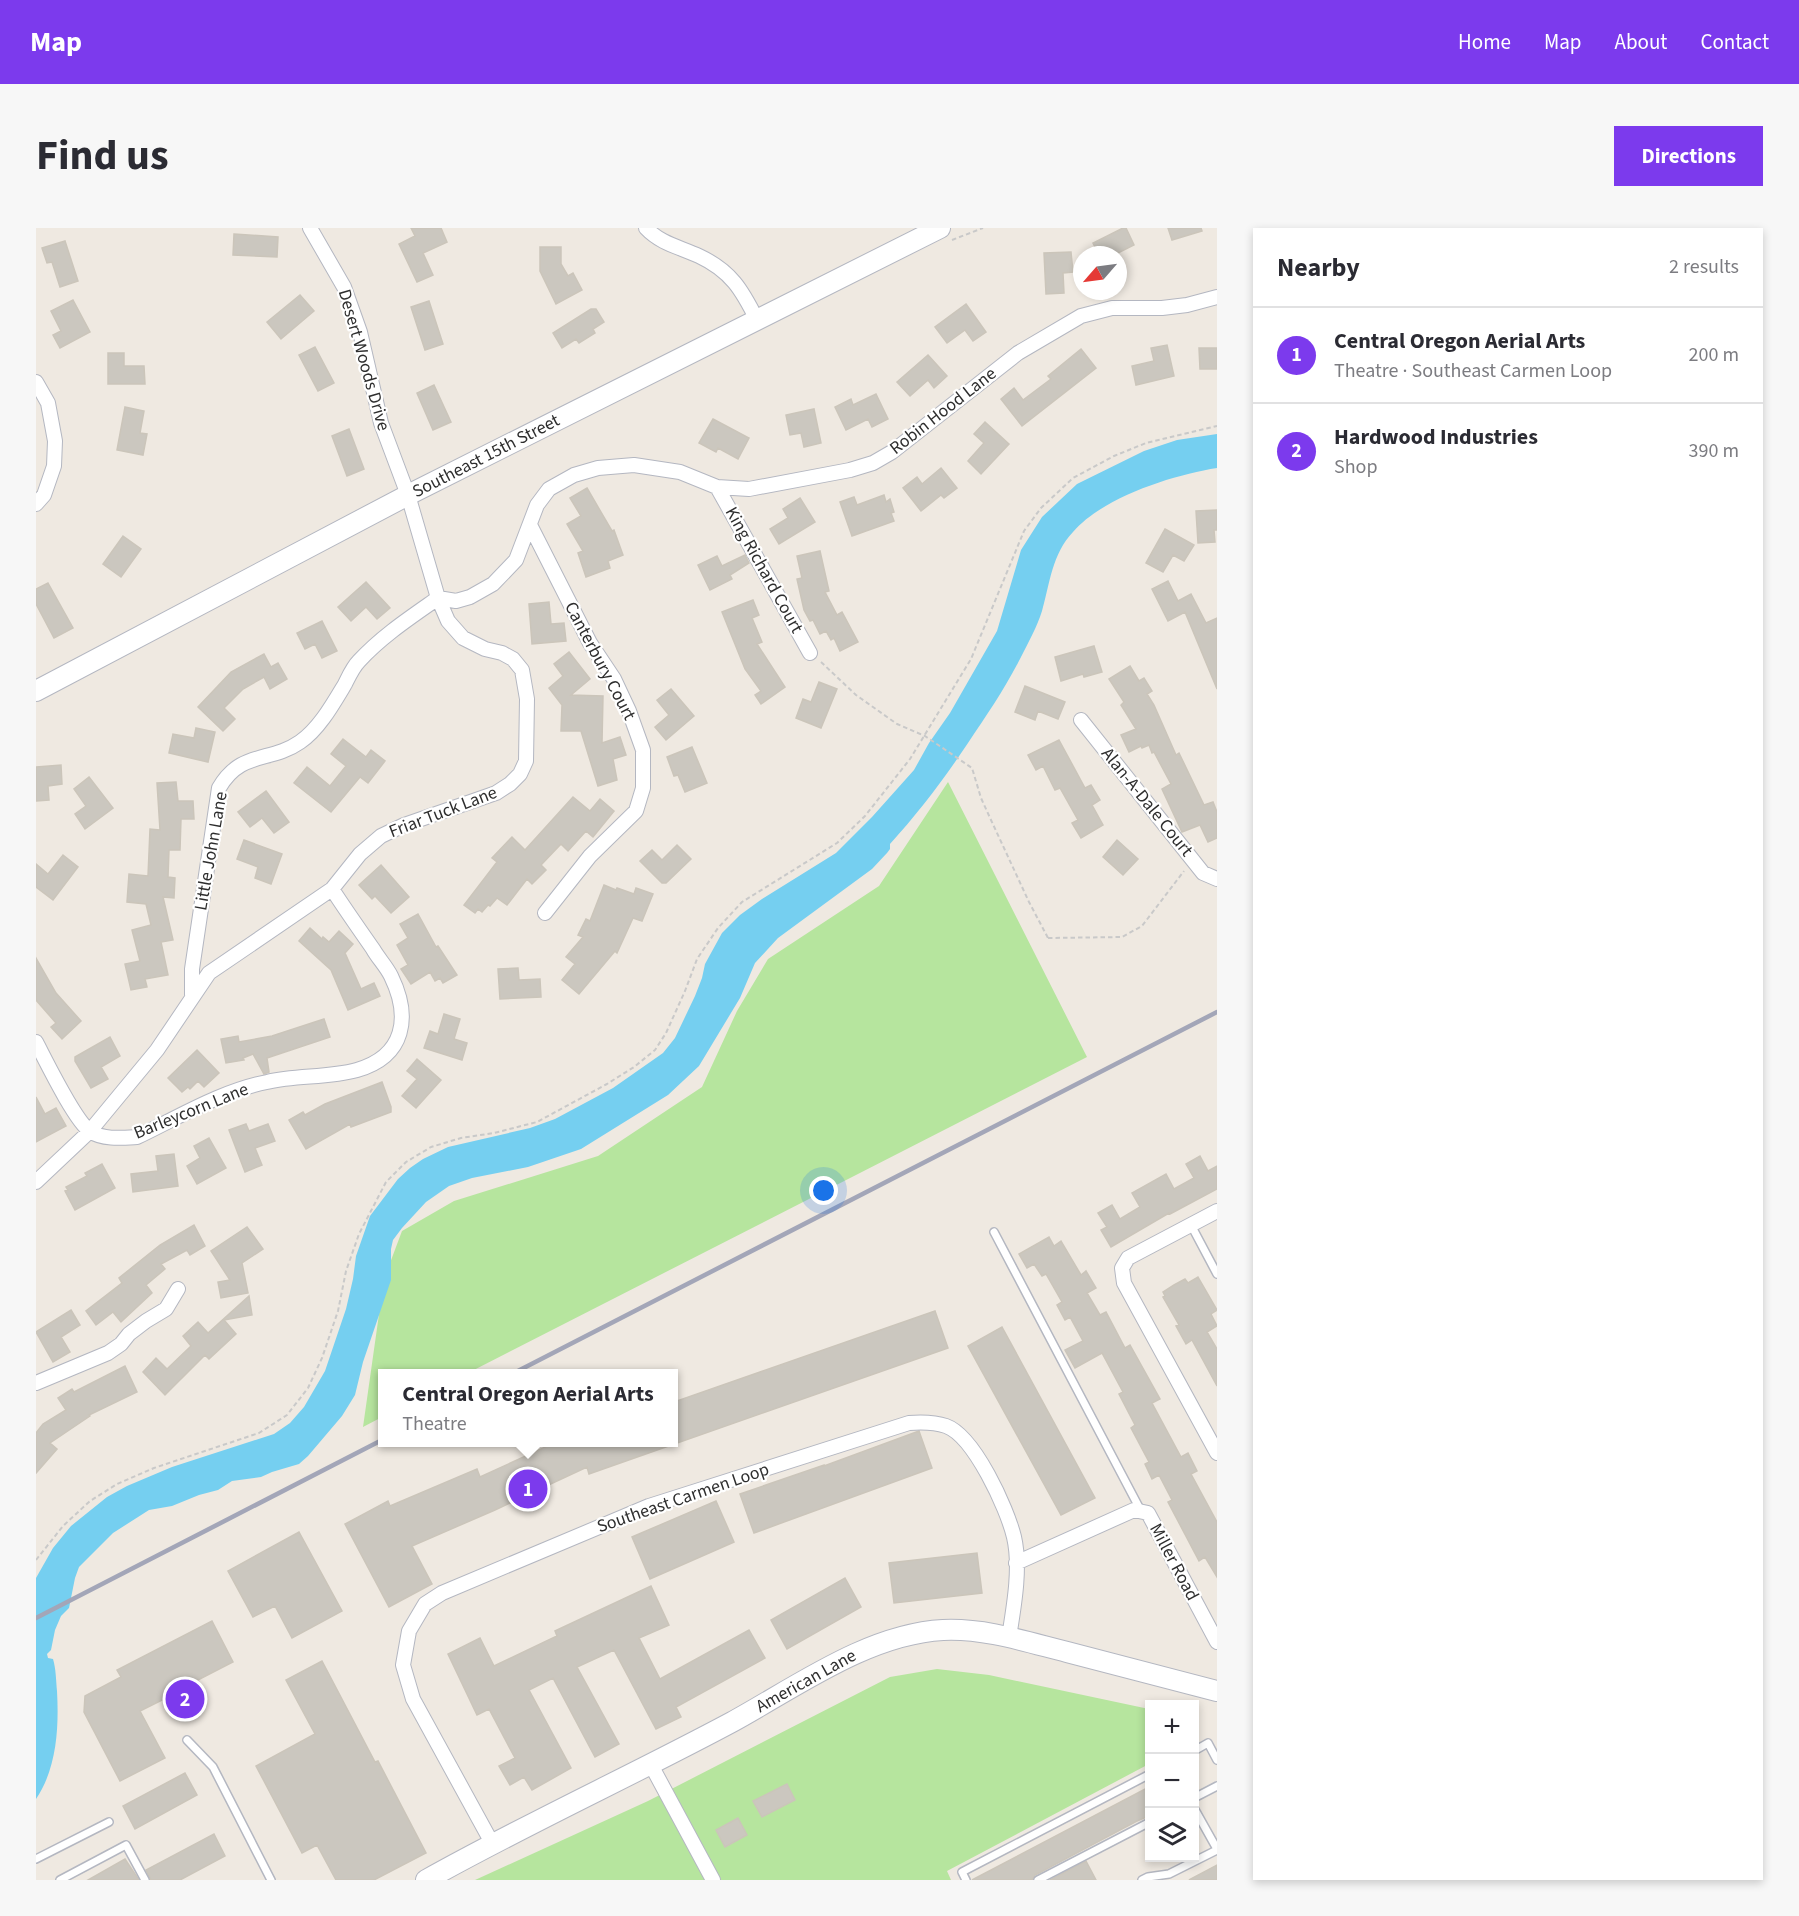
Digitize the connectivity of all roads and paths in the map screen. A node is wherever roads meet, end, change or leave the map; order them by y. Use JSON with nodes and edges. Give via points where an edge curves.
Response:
{"nodes":[{"id":1,"x":310,"y":228,"type":"edge"},
{"id":2,"x":646,"y":228,"type":"edge"},
{"id":3,"x":940,"y":228,"type":"edge"},
{"id":4,"x":1217,"y":297,"type":"edge"},
{"id":5,"x":757,"y":320,"type":"junction"},
{"id":6,"x":36,"y":382,"type":"edge"},
{"id":7,"x":1217,"y":426,"type":"edge"},
{"id":8,"x":717,"y":487,"type":"junction"},
{"id":9,"x":408,"y":495,"type":"junction"},
{"id":10,"x":36,"y":504,"type":"edge"},
{"id":11,"x":530,"y":525,"type":"junction"},
{"id":12,"x":438,"y":598,"type":"junction"},
{"id":13,"x":810,"y":653,"type":"joint"},
{"id":14,"x":39,"y":684,"type":"edge"},
{"id":15,"x":1081,"y":720,"type":"dead end"},
{"id":16,"x":925,"y":736,"type":"junction"},
{"id":17,"x":1192,"y":860,"type":"junction"},
{"id":18,"x":1217,"y":879,"type":"edge"},
{"id":19,"x":332,"y":889,"type":"junction"},
{"id":20,"x":545,"y":913,"type":"dead end"},
{"id":21,"x":192,"y":995,"type":"junction"},
{"id":22,"x":36,"y":1042,"type":"edge"},
{"id":23,"x":90,"y":1131,"type":"junction"},
{"id":24,"x":36,"y":1182,"type":"edge"},
{"id":25,"x":1217,"y":1211,"type":"edge"},
{"id":26,"x":1191,"y":1225,"type":"junction"},
{"id":27,"x":994,"y":1232,"type":"dead end"},
{"id":28,"x":1217,"y":1274,"type":"edge"},
{"id":29,"x":178,"y":1289,"type":"dead end"},
{"id":30,"x":36,"y":1383,"type":"edge"},
{"id":31,"x":1217,"y":1453,"type":"edge"},
{"id":32,"x":1141,"y":1511,"type":"junction"},
{"id":33,"x":36,"y":1560,"type":"edge"},
{"id":34,"x":1016,"y":1563,"type":"junction"},
{"id":35,"x":1009,"y":1637,"type":"junction"},
{"id":36,"x":1217,"y":1642,"type":"edge"},
{"id":37,"x":1217,"y":1691,"type":"edge"},
{"id":38,"x":187,"y":1740,"type":"dead end"},
{"id":39,"x":1199,"y":1748,"type":"edge"},
{"id":40,"x":1217,"y":1760,"type":"edge"},
{"id":41,"x":650,"y":1763,"type":"junction"},
{"id":42,"x":1145,"y":1776,"type":"edge"},
{"id":43,"x":1217,"y":1786,"type":"edge"},
{"id":44,"x":1199,"y":1795,"type":"edge"},
{"id":45,"x":1199,"y":1817,"type":"edge"},
{"id":46,"x":109,"y":1822,"type":"dead end"},
{"id":47,"x":1145,"y":1824,"type":"edge"},
{"id":48,"x":492,"y":1843,"type":"junction"},
{"id":49,"x":1217,"y":1849,"type":"edge"},
{"id":50,"x":36,"y":1858,"type":"edge"},
{"id":51,"x":1170,"y":1877,"type":"edge"},
{"id":52,"x":60,"y":1880,"type":"edge"},
{"id":53,"x":145,"y":1880,"type":"edge"},
{"id":54,"x":271,"y":1880,"type":"edge"},
{"id":55,"x":426,"y":1880,"type":"edge"},
{"id":56,"x":713,"y":1880,"type":"edge"},
{"id":57,"x":966,"y":1880,"type":"edge"},
{"id":58,"x":1038,"y":1880,"type":"edge"},
{"id":59,"x":1143,"y":1880,"type":"edge"}],
"edges":[{"from":1,"to":9,"type":"street","name":"Desert Woods Drive","via":[[344,286],[360,332],[381,423]]},
{"from":2,"to":5,"type":"street","via":[[674,247],[723,270],[742,290]]},
{"from":3,"to":5,"type":"main road","name":"Southeast 15th Street"},
{"from":4,"to":8,"type":"street","name":"Robin Hood Lane","via":[[1187,305],[1112,308],[1081,316],[1018,353],[873,463],[749,489]]},
{"from":5,"to":9,"type":"main road","name":"Southeast 15th Street"},
{"from":6,"to":10,"type":"street","via":[[48,403],[55,441],[54,466],[44,495]]},
{"from":7,"to":16,"type":"path","via":[[1146,443],[1114,456],[1073,478],[1041,508],[1019,540],[971,659]]},
{"from":8,"to":11,"type":"street","name":"Robin Hood Lane","via":[[680,472],[634,465],[598,468],[574,475],[549,489],[537,505]]},
{"from":8,"to":13,"type":"street","name":"King Richard Court"},
{"from":9,"to":12,"type":"street","name":"Friar Tuck Lane"},
{"from":9,"to":14,"type":"main road","name":"Southeast 15th Street"},
{"from":11,"to":12,"type":"street","name":"Robin Hood Lane","via":[[516,560],[493,584],[456,601]]},
{"from":11,"to":20,"type":"street","name":"Canterbury Court","via":[[590,643],[614,679],[643,750],[643,788],[636,811],[590,856]]},
{"from":12,"to":19,"type":"street","name":"Friar Tuck Lane","via":[[448,621],[464,638],[513,659],[522,670],[527,699],[526,761],[520,774],[496,793],[381,836],[360,854]]},
{"from":12,"to":21,"type":"street","name":"Little John Lane","via":[[358,662],[317,726],[300,742],[240,765],[227,775],[219,788],[192,969]]},
{"from":13,"to":16,"type":"path","via":[[865,701],[897,724]]},
{"from":15,"to":17,"type":"street","name":"Alan-A-Dale Court"},
{"from":16,"to":17,"type":"path","via":[[972,768],[981,798],[1048,938],[1122,936],[1142,926]]},
{"from":16,"to":33,"type":"path","via":[[865,816],[837,843],[742,902],[718,928],[697,959],[686,991],[655,1050],[607,1084],[537,1122],[431,1148],[406,1162],[386,1182],[359,1234],[322,1358],[308,1388],[287,1415],[259,1433],[117,1484],[90,1501],[63,1526]]},
{"from":17,"to":18,"type":"street","name":"Alan-A-Dale Court","via":[[1203,873]]},
{"from":19,"to":21,"type":"street","name":"Friar Tuck Lane","via":[[209,973]]},
{"from":19,"to":23,"type":"street","name":"Barleycorn Lane","via":[[391,976],[402,1020],[392,1051],[359,1069],[267,1081],[230,1092],[137,1137],[107,1137]]},
{"from":21,"to":23,"type":"street","name":"Friar Tuck Lane","via":[[157,1050]]},
{"from":22,"to":23,"type":"street"},
{"from":23,"to":24,"type":"street","name":"Friar Tuck Lane"},
{"from":25,"to":26,"type":"street"},
{"from":26,"to":28,"type":"lane"},
{"from":26,"to":31,"type":"street","via":[[1128,1258],[1122,1268],[1124,1283]]},
{"from":27,"to":32,"type":"lane"},
{"from":29,"to":30,"type":"street","via":[[166,1309],[121,1344]]},
{"from":32,"to":34,"type":"street","name":"Miller Road","via":[[1134,1510]]},
{"from":32,"to":36,"type":"street","name":"Miller Road","via":[[1148,1513]]},
{"from":34,"to":35,"type":"street","name":"Southeast Carmen Loop","via":[[1016,1596]]},
{"from":34,"to":48,"type":"street","name":"Southeast Carmen Loop","via":[[1014,1537],[992,1479],[964,1437],[947,1426],[926,1422],[909,1423],[649,1506],[442,1593],[425,1604],[409,1631],[404,1665],[413,1699]]},
{"from":35,"to":37,"type":"main road","name":"American Lane"},
{"from":35,"to":41,"type":"main road","name":"American Lane","via":[[942,1630],[892,1639],[834,1664]]},
{"from":38,"to":54,"type":"lane","via":[[213,1767]]},
{"from":39,"to":40,"type":"lane","via":[[1208,1743]]},
{"from":41,"to":48,"type":"main road","name":"American Lane"},
{"from":41,"to":56,"type":"street"},
{"from":42,"to":57,"type":"lane","via":[[962,1872]]},
{"from":43,"to":44,"type":"lane"},
{"from":45,"to":49,"type":"lane"},
{"from":46,"to":50,"type":"lane"},
{"from":47,"to":58,"type":"lane"},
{"from":48,"to":55,"type":"main road","name":"American Lane"},
{"from":49,"to":51,"type":"lane"},
{"from":51,"to":59,"type":"lane"},
{"from":52,"to":53,"type":"lane","via":[[126,1845]]}]}
